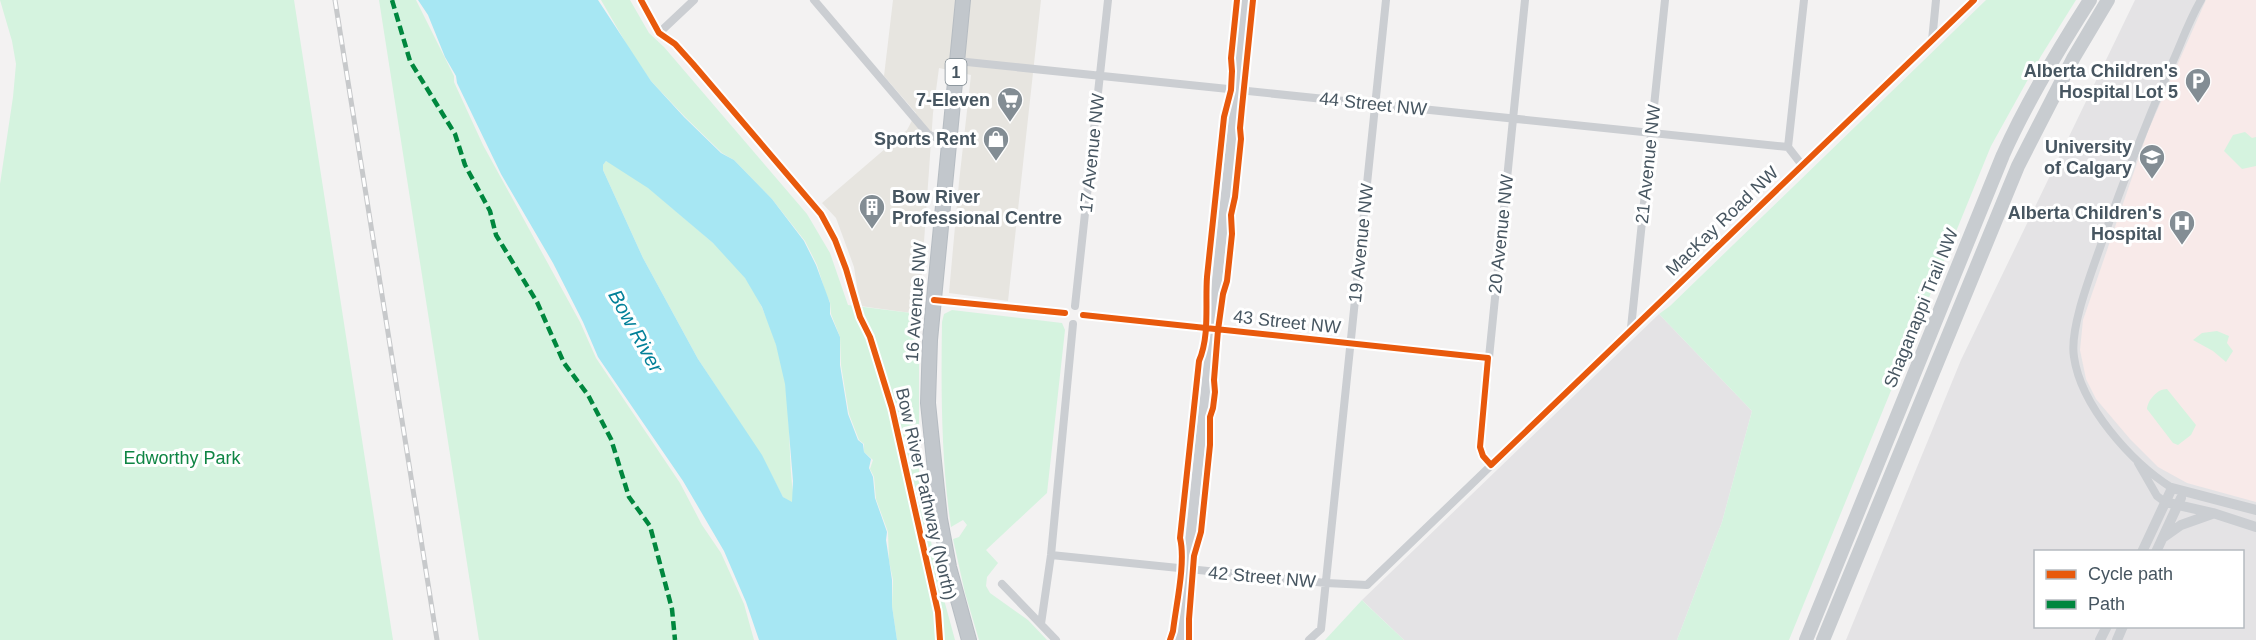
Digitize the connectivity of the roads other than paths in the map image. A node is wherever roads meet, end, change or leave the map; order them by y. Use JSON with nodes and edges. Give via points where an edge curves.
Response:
{"nodes":[{"id":1,"x":641,"y":0,"type":"edge"},
{"id":2,"x":694,"y":0,"type":"edge"},
{"id":3,"x":814,"y":0,"type":"edge"},
{"id":4,"x":963,"y":0,"type":"edge"},
{"id":5,"x":1108,"y":0,"type":"edge"},
{"id":6,"x":1246,"y":0,"type":"edge"},
{"id":7,"x":1386,"y":0,"type":"edge"},
{"id":8,"x":1525,"y":0,"type":"edge"},
{"id":9,"x":1665,"y":0,"type":"edge"},
{"id":10,"x":1804,"y":0,"type":"edge"},
{"id":11,"x":1936,"y":0,"type":"edge"},
{"id":12,"x":1974,"y":0,"type":"edge"},
{"id":13,"x":2090,"y":0,"type":"edge"},
{"id":14,"x":2108,"y":0,"type":"edge"},
{"id":15,"x":2201,"y":0,"type":"edge"},
{"id":16,"x":1932,"y":41,"type":"junction"},
{"id":17,"x":957,"y":61,"type":"junction"},
{"id":18,"x":1100,"y":75,"type":"junction"},
{"id":19,"x":1236,"y":90,"type":"junction"},
{"id":20,"x":1376,"y":105,"type":"junction"},
{"id":21,"x":1513,"y":119,"type":"junction"},
{"id":22,"x":1651,"y":133,"type":"junction"},
{"id":23,"x":949,"y":144,"type":"junction"},
{"id":24,"x":1788,"y":147,"type":"junction"},
{"id":25,"x":1803,"y":165,"type":"junction"},
{"id":26,"x":934,"y":300,"type":"junction"},
{"id":27,"x":1075,"y":306,"type":"junction"},
{"id":28,"x":1065,"y":313,"type":"junction"},
{"id":29,"x":1083,"y":315,"type":"junction"},
{"id":30,"x":1073,"y":324,"type":"junction"},
{"id":31,"x":1631,"y":328,"type":"junction"},
{"id":32,"x":1212,"y":329,"type":"junction"},
{"id":33,"x":1350,"y":344,"type":"junction"},
{"id":34,"x":1488,"y":358,"type":"junction"},
{"id":35,"x":2133,"y":455,"type":"junction"},
{"id":36,"x":1491,"y":465,"type":"junction"},
{"id":37,"x":2172,"y":488,"type":"junction"},
{"id":38,"x":2184,"y":492,"type":"junction"},
{"id":39,"x":2165,"y":502,"type":"junction"},
{"id":40,"x":2179,"y":504,"type":"junction"},
{"id":41,"x":2256,"y":510,"type":"edge"},
{"id":42,"x":2213,"y":513,"type":"junction"},
{"id":43,"x":2256,"y":528,"type":"edge"},
{"id":44,"x":2161,"y":539,"type":"junction"},
{"id":45,"x":2143,"y":550,"type":"edge"},
{"id":46,"x":2157,"y":550,"type":"edge"},
{"id":47,"x":1051,"y":555,"type":"junction"},
{"id":48,"x":1187,"y":569,"type":"junction"},
{"id":49,"x":1326,"y":583,"type":"junction"},
{"id":50,"x":1002,"y":584,"type":"dead end"},
{"id":51,"x":1367,"y":585,"type":"joint"},
{"id":52,"x":1041,"y":624,"type":"junction"},
{"id":53,"x":969,"y":640,"type":"edge"},
{"id":54,"x":1056,"y":640,"type":"edge"},
{"id":55,"x":1180,"y":640,"type":"edge"},
{"id":56,"x":1309,"y":640,"type":"edge"},
{"id":57,"x":1806,"y":640,"type":"edge"},
{"id":58,"x":1823,"y":640,"type":"edge"}],
"edges":[{"from":1,"to":2,"type":"street","via":[[659,33]]},
{"from":3,"to":23,"type":"street","via":[[928,134]]},
{"from":4,"to":17,"type":"highway","name":"16 Avenue NW","number":"1"},
{"from":5,"to":18,"type":"street","name":"17 Avenue NW"},
{"from":6,"to":19,"type":"street"},
{"from":7,"to":20,"type":"street","name":"19 Avenue NW"},
{"from":8,"to":21,"type":"street","name":"20 Avenue NW"},
{"from":9,"to":22,"type":"street","name":"21 Avenue NW"},
{"from":10,"to":24,"type":"street"},
{"from":11,"to":16,"type":"street"},
{"from":12,"to":16,"type":"street","name":"MacKay Road NW"},
{"from":13,"to":57,"type":"main road","name":"Shaganappi Trail NW","via":[[2061,45],[2002,155]]},
{"from":14,"to":58,"type":"main road","name":"Shaganappi Trail NW","via":[[2018,166]]},
{"from":15,"to":35,"type":"street","via":[[2132,158],[2076,328],[2073,355],[2089,404]]},
{"from":16,"to":25,"type":"street","name":"MacKay Road NW"},
{"from":17,"to":18,"type":"street","name":"44 Street NW"},
{"from":17,"to":23,"type":"highway","name":"16 Avenue NW","number":"1"},
{"from":18,"to":19,"type":"street","name":"44 Street NW"},
{"from":18,"to":27,"type":"street","name":"17 Avenue NW"},
{"from":19,"to":20,"type":"street","name":"44 Street NW"},
{"from":19,"to":32,"type":"street"},
{"from":20,"to":21,"type":"street","name":"44 Street NW"},
{"from":20,"to":33,"type":"street","name":"19 Avenue NW"},
{"from":21,"to":22,"type":"street","name":"44 Street NW"},
{"from":21,"to":34,"type":"street","name":"20 Avenue NW"},
{"from":22,"to":24,"type":"street","name":"44 Street NW"},
{"from":22,"to":31,"type":"street","name":"21 Avenue NW"},
{"from":23,"to":26,"type":"highway","name":"16 Avenue NW","number":"1"},
{"from":24,"to":25,"type":"street"},
{"from":25,"to":31,"type":"street","name":"MacKay Road NW"},
{"from":26,"to":28,"type":"street"},
{"from":26,"to":53,"type":"highway","name":"16 Avenue NW","number":"1","via":[[928,403],[935,481],[949,567]]},
{"from":27,"to":28,"type":"street"},
{"from":27,"to":29,"type":"street"},
{"from":28,"to":30,"type":"street"},
{"from":29,"to":30,"type":"street"},
{"from":29,"to":32,"type":"street","name":"43 Street NW"},
{"from":30,"to":47,"type":"street"},
{"from":31,"to":36,"type":"street","name":"MacKay Road NW"},
{"from":32,"to":33,"type":"street","name":"43 Street NW"},
{"from":32,"to":48,"type":"street"},
{"from":33,"to":34,"type":"street","name":"43 Street NW"},
{"from":33,"to":49,"type":"street","name":"19 Avenue NW"},
{"from":34,"to":36,"type":"street","name":"20 Avenue NW","via":[[1480,447]]},
{"from":35,"to":37,"type":"street"},
{"from":35,"to":39,"type":"street","via":[[2157,496]]},
{"from":36,"to":51,"type":"street","name":"MacKay Road NW"},
{"from":37,"to":38,"type":"street"},
{"from":37,"to":39,"type":"street"},
{"from":38,"to":40,"type":"street"},
{"from":38,"to":41,"type":"street"},
{"from":39,"to":40,"type":"street"},
{"from":39,"to":45,"type":"street"},
{"from":40,"to":42,"type":"street"},
{"from":40,"to":44,"type":"street"},
{"from":42,"to":43,"type":"street"},
{"from":42,"to":44,"type":"street","via":[[2181,525]]},
{"from":44,"to":46,"type":"street"},
{"from":47,"to":48,"type":"street","name":"42 Street NW"},
{"from":47,"to":52,"type":"street"},
{"from":48,"to":49,"type":"street","name":"42 Street NW"},
{"from":48,"to":55,"type":"street"},
{"from":49,"to":51,"type":"street","name":"42 Street NW"},
{"from":49,"to":56,"type":"street","name":"19 Avenue NW","via":[[1321,628]]},
{"from":50,"to":52,"type":"street"},
{"from":52,"to":54,"type":"street"}]}
